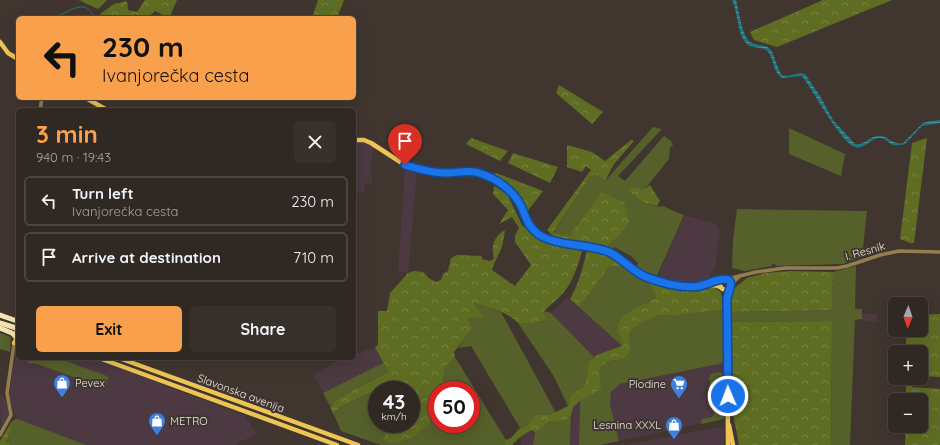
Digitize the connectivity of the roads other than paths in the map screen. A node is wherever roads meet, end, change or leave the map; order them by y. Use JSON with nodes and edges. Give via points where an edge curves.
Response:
{"nodes":[{"id":1,"x":0,"y":42,"type":"edge"},
{"id":2,"x":16,"y":58,"type":"edge"},
{"id":3,"x":90,"y":100,"type":"edge"},
{"id":4,"x":104,"y":108,"type":"edge"},
{"id":5,"x":356,"y":140,"type":"edge"},
{"id":6,"x":940,"y":252,"type":"edge"},
{"id":7,"x":747,"y":274,"type":"junction"},
{"id":8,"x":725,"y":279,"type":"junction"},
{"id":9,"x":700,"y":286,"type":"junction"},
{"id":10,"x":730,"y":286,"type":"junction"},
{"id":11,"x":722,"y":288,"type":"junction"},
{"id":12,"x":727,"y":298,"type":"junction"},
{"id":13,"x":0,"y":315,"type":"edge"},
{"id":14,"x":16,"y":319,"type":"edge"},
{"id":15,"x":0,"y":323,"type":"edge"},
{"id":16,"x":0,"y":328,"type":"edge"},
{"id":17,"x":16,"y":328,"type":"edge"},
{"id":18,"x":16,"y":337,"type":"edge"},
{"id":19,"x":14,"y":343,"type":"joint"},
{"id":20,"x":104,"y":360,"type":"edge"},
{"id":21,"x":124,"y":360,"type":"edge"},
{"id":22,"x":728,"y":421,"type":"junction"},
{"id":23,"x":0,"y":435,"type":"edge"},
{"id":24,"x":337,"y":445,"type":"edge"},
{"id":25,"x":358,"y":445,"type":"edge"},
{"id":26,"x":728,"y":445,"type":"edge"},
{"id":27,"x":733,"y":445,"type":"edge"}],
"edges":[{"from":1,"to":2,"type":"main road","via":[[8,53]]},
{"from":3,"to":4,"type":"main road"},
{"from":5,"to":9,"type":"main road","via":[[371,143],[405,165],[441,172],[480,173],[512,193],[531,227],[542,236],[608,252],[637,272],[660,282]]},
{"from":6,"to":7,"type":"street","name":"I. Resnik","via":[[899,251],[837,268],[785,268]]},
{"from":7,"to":8,"type":"street","name":"I. Resnik"},
{"from":7,"to":10,"type":"street","name":"I. Resnik","via":[[736,279]]},
{"from":8,"to":9,"type":"main road"},
{"from":8,"to":10,"type":"main road"},
{"from":8,"to":11,"type":"main road","via":[[720,284]]},
{"from":9,"to":11,"type":"main road","via":[[714,285]]},
{"from":10,"to":11,"type":"main road"},
{"from":10,"to":12,"type":"main road"},
{"from":11,"to":12,"type":"main road"},
{"from":12,"to":22,"type":"main road"},
{"from":13,"to":14,"type":"highway"},
{"from":15,"to":17,"type":"highway"},
{"from":16,"to":18,"type":"highway"},
{"from":18,"to":19,"type":"main road"},
{"from":19,"to":23,"type":"street","via":[[7,393],[11,414]]},
{"from":20,"to":24,"type":"main road","name":"Slavonska avenija"},
{"from":21,"to":25,"type":"main road","name":"Slavonska avenija"},
{"from":22,"to":26,"type":"main road"},
{"from":22,"to":27,"type":"main road"}]}
